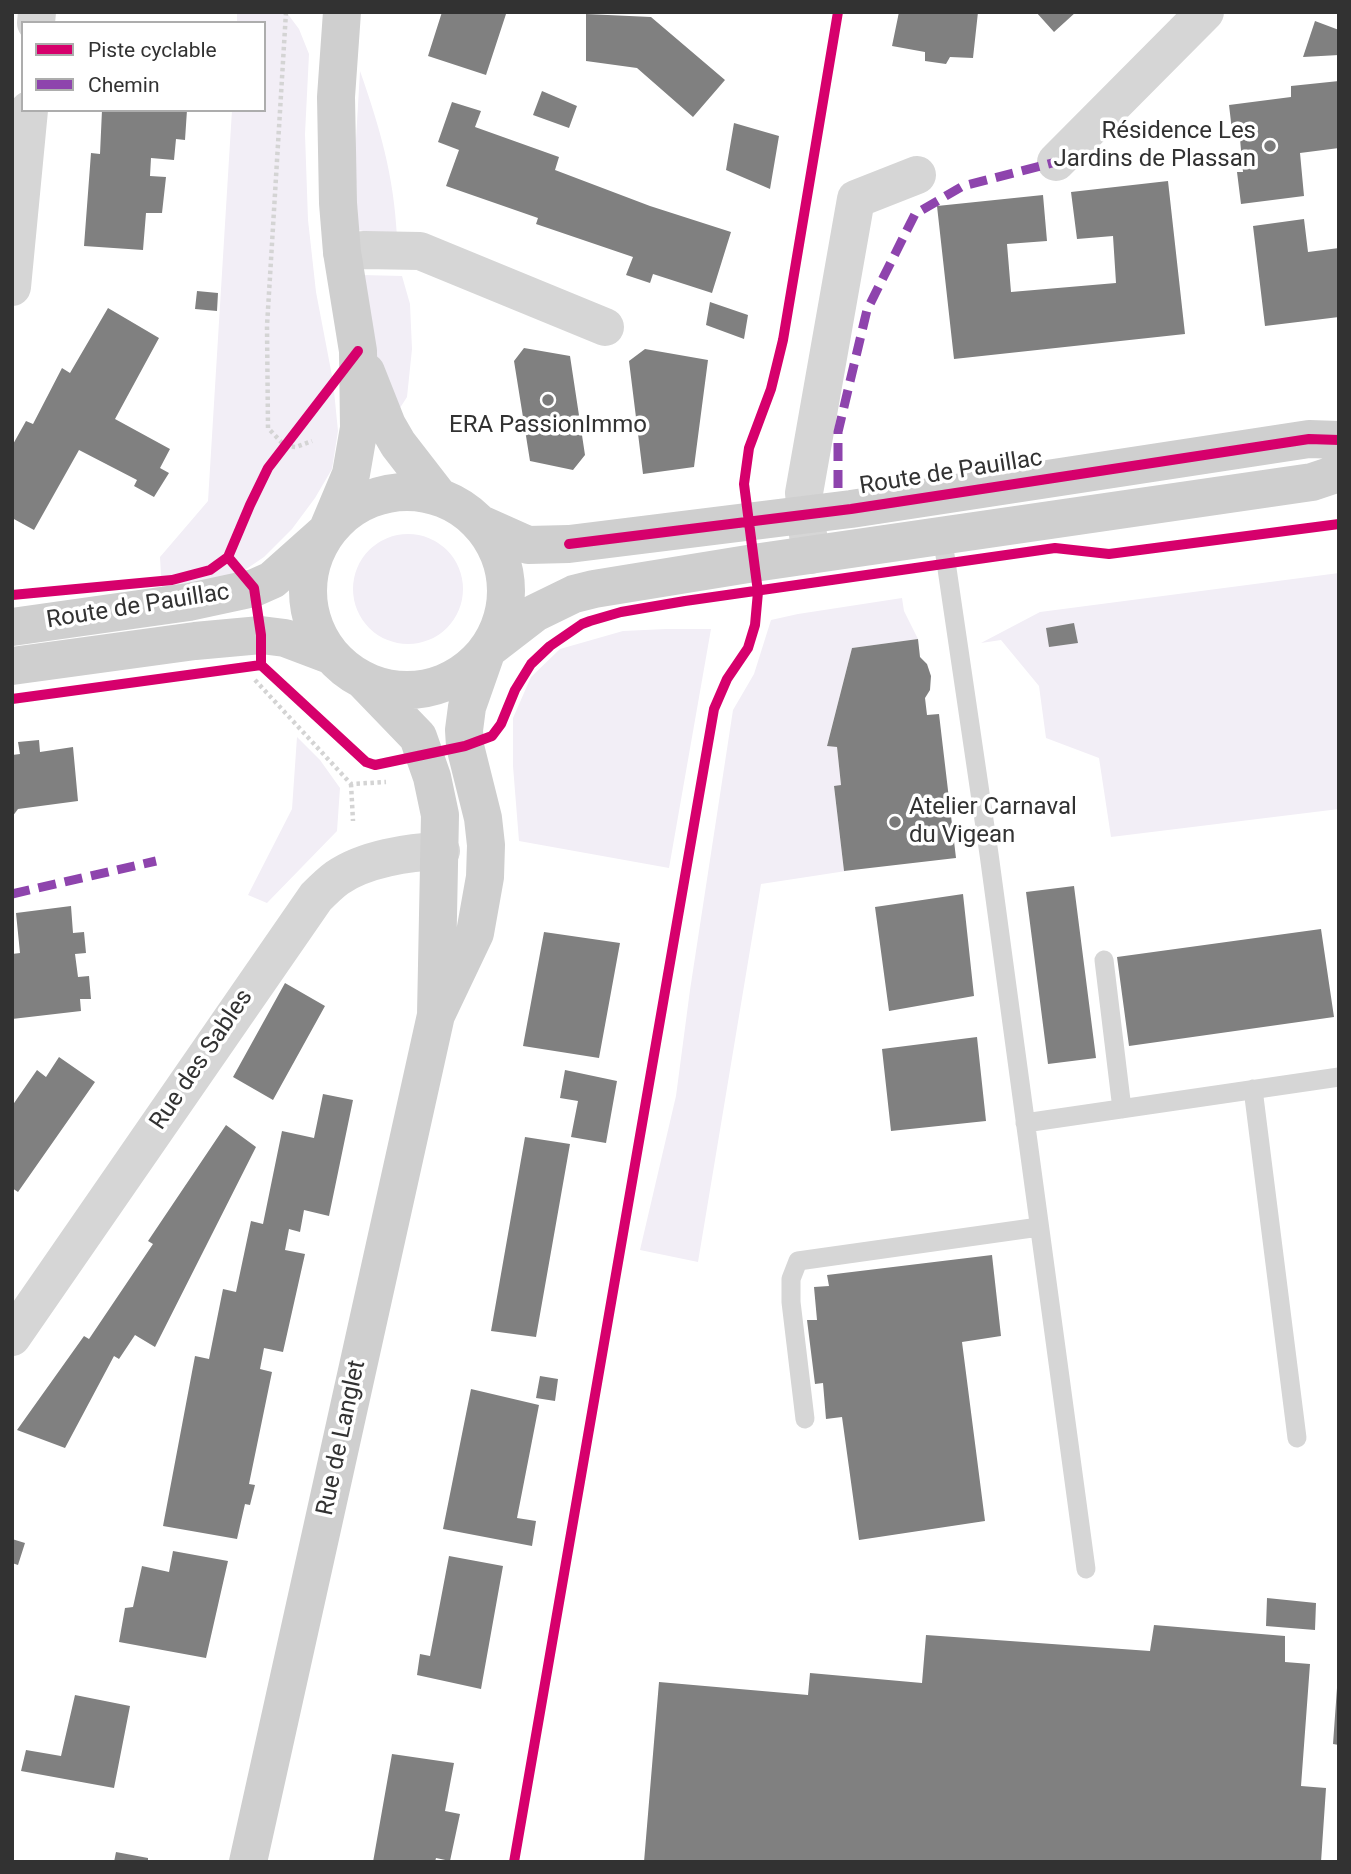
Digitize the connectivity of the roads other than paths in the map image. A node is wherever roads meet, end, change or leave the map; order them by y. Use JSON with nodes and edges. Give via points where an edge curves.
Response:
{"nodes":[{"id":1,"x":342,"y":12,"type":"edge"},
{"id":2,"x":1205,"y":12,"type":"edge"},
{"id":3,"x":29,"y":112,"type":"edge"},
{"id":4,"x":1056,"y":162,"type":"dead end"},
{"id":5,"x":917,"y":175,"type":"dead end"},
{"id":6,"x":342,"y":252,"type":"junction"},
{"id":7,"x":12,"y":287,"type":"edge"},
{"id":8,"x":605,"y":327,"type":"dead end"},
{"id":9,"x":358,"y":351,"type":"junction"},
{"id":10,"x":1339,"y":440,"type":"edge"},
{"id":11,"x":1339,"y":473,"type":"edge"},
{"id":12,"x":937,"y":496,"type":"junction"},
{"id":13,"x":439,"y":497,"type":"junction"},
{"id":14,"x":805,"y":515,"type":"junction"},
{"id":15,"x":481,"y":524,"type":"junction"},
{"id":16,"x":327,"y":531,"type":"junction"},
{"id":17,"x":943,"y":536,"type":"junction"},
{"id":18,"x":810,"y":555,"type":"junction"},
{"id":19,"x":12,"y":627,"type":"edge"},
{"id":20,"x":487,"y":650,"type":"junction"},
{"id":21,"x":330,"y":654,"type":"junction"},
{"id":22,"x":12,"y":666,"type":"edge"},
{"id":23,"x":365,"y":682,"type":"junction"},
{"id":24,"x":440,"y":851,"type":"junction"},
{"id":25,"x":1104,"y":960,"type":"dead end"},
{"id":26,"x":436,"y":1015,"type":"junction"},
{"id":27,"x":1339,"y":1077,"type":"edge"},
{"id":28,"x":1252,"y":1089,"type":"junction"},
{"id":29,"x":1122,"y":1109,"type":"junction"},
{"id":30,"x":1025,"y":1123,"type":"junction"},
{"id":31,"x":1039,"y":1227,"type":"junction"},
{"id":32,"x":12,"y":1338,"type":"edge"},
{"id":33,"x":805,"y":1419,"type":"dead end"},
{"id":34,"x":1297,"y":1438,"type":"dead end"},
{"id":35,"x":1086,"y":1569,"type":"dead end"},
{"id":36,"x":248,"y":1862,"type":"edge"}],
"edges":[{"from":1,"to":6,"type":"main road","via":[[336,97]]},
{"from":2,"to":4,"type":"street"},
{"from":3,"to":7,"type":"street"},
{"from":5,"to":14,"type":"street","via":[[856,199],[804,494]]},
{"from":6,"to":8,"type":"street","via":[[420,251]]},
{"from":6,"to":9,"type":"main road"},
{"from":9,"to":13,"type":"main road","via":[[387,425]]},
{"from":9,"to":16,"type":"main road","via":[[356,451]]},
{"from":10,"to":12,"type":"main road","name":"Route de Pauillac","via":[[1309,439]]},
{"from":11,"to":17,"type":"main road","via":[[1299,484]]},
{"from":12,"to":14,"type":"main road","name":"Route de Pauillac"},
{"from":12,"to":17,"type":"lane"},
{"from":13,"to":15,"type":"main road"},
{"from":13,"to":16,"type":"main road","via":[[409,491],[378,496],[349,510]]},
{"from":14,"to":15,"type":"main road","name":"Route de Pauillac","via":[[569,544],[528,545]]},
{"from":14,"to":18,"type":"street"},
{"from":15,"to":20,"type":"main road","via":[[499,553],[506,586],[502,620]]},
{"from":16,"to":19,"type":"main road","name":"Route de Pauillac","via":[[272,580],[254,588]]},
{"from":16,"to":21,"type":"main road","via":[[312,561],[307,593],[314,626]]},
{"from":17,"to":18,"type":"main road"},
{"from":17,"to":30,"type":"lane"},
{"from":18,"to":20,"type":"main road","via":[[574,594],[535,613]]},
{"from":20,"to":23,"type":"main road","via":[[463,674],[432,688],[398,691]]},
{"from":20,"to":26,"type":"main road","name":"Rue de Langlet","via":[[464,730],[483,818],[485,877],[475,933]]},
{"from":21,"to":22,"type":"main road","name":"Route de Pauillac","via":[[285,638],[249,636]]},
{"from":21,"to":23,"type":"main road"},
{"from":23,"to":24,"type":"main road","name":"Rue de Langlet","via":[[418,737],[440,815]]},
{"from":24,"to":26,"type":"main road","name":"Rue de Langlet"},
{"from":24,"to":32,"type":"street","name":"Rue des Sables","via":[[383,859],[339,876],[316,897]]},
{"from":25,"to":29,"type":"lane"},
{"from":26,"to":36,"type":"main road","name":"Rue de Langlet"},
{"from":27,"to":28,"type":"lane"},
{"from":28,"to":29,"type":"lane"},
{"from":28,"to":34,"type":"lane"},
{"from":29,"to":30,"type":"lane"},
{"from":30,"to":31,"type":"lane"},
{"from":31,"to":33,"type":"lane","via":[[797,1261],[790,1279],[790,1302]]},
{"from":31,"to":35,"type":"lane"}]}
